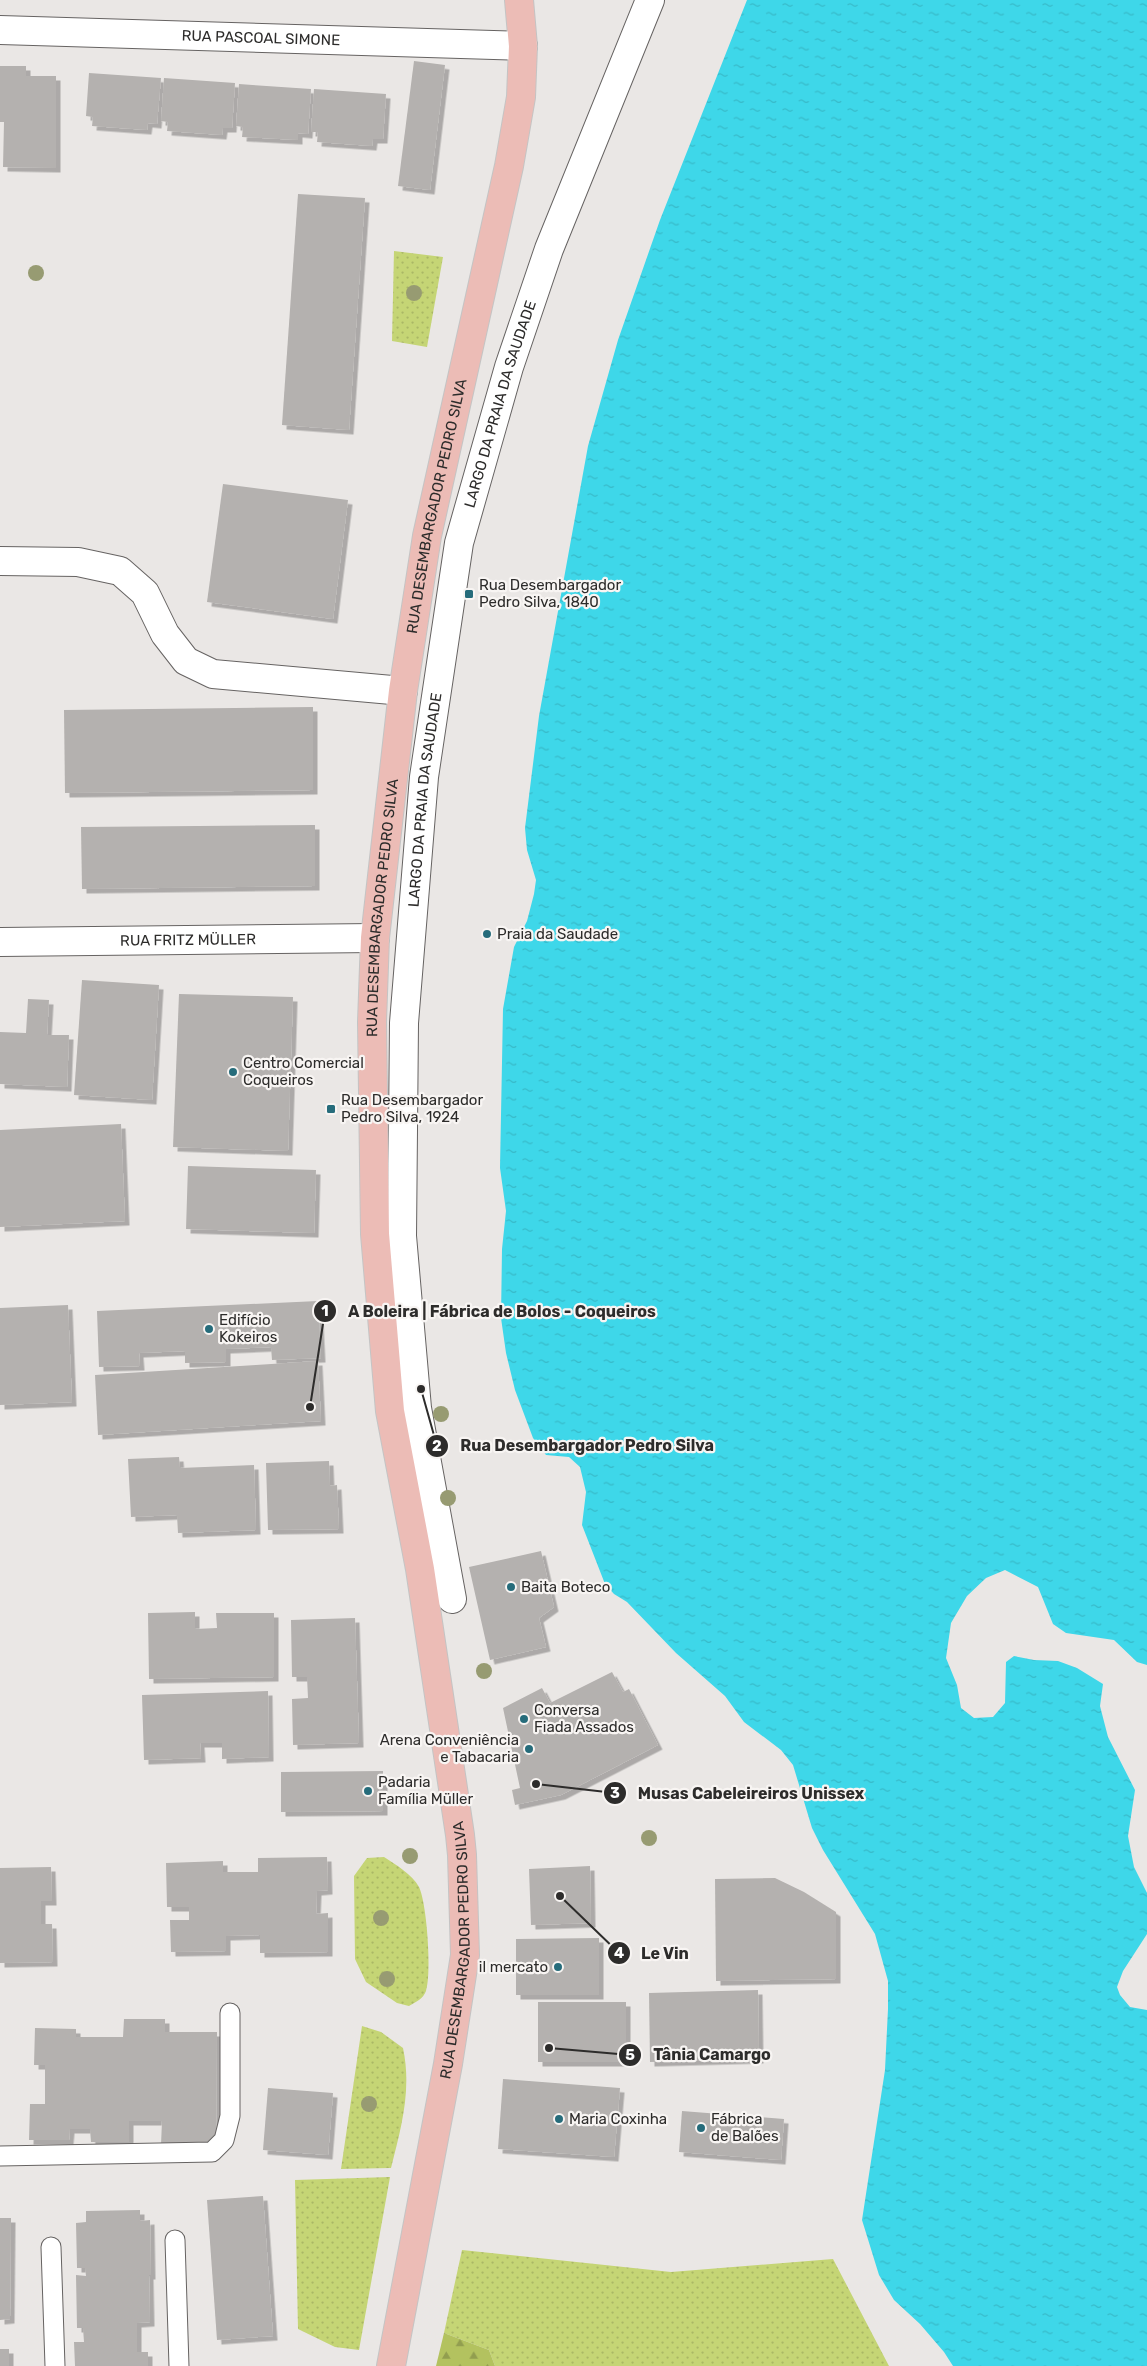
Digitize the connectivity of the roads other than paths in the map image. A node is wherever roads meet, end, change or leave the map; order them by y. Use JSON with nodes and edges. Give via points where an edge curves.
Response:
{"nodes":[{"id":1,"x":519,"y":0,"type":"edge"},
{"id":2,"x":641,"y":0,"type":"edge"},
{"id":3,"x":650,"y":0,"type":"edge"},
{"id":4,"x":0,"y":30,"type":"edge"},
{"id":5,"x":639,"y":31,"type":"junction"},
{"id":6,"x":523,"y":46,"type":"junction"},
{"id":7,"x":0,"y":561,"type":"edge"},
{"id":8,"x":402,"y":692,"type":"junction"},
{"id":9,"x":375,"y":938,"type":"junction"},
{"id":10,"x":0,"y":942,"type":"edge"},
{"id":11,"x":452,"y":1599,"type":"dead end"},
{"id":12,"x":230,"y":2012,"type":"dead end"},
{"id":13,"x":0,"y":2156,"type":"edge"},
{"id":14,"x":175,"y":2240,"type":"dead end"},
{"id":15,"x":51,"y":2247,"type":"dead end"},
{"id":16,"x":55,"y":2366,"type":"edge"},
{"id":17,"x":179,"y":2366,"type":"edge"},
{"id":18,"x":391,"y":2366,"type":"edge"}],
"edges":[{"from":1,"to":6,"type":"main road","name":"RUA DESEMBARGADOR PEDRO SILVA"},
{"from":2,"to":5,"type":"street","name":"LARGO DA PRAIA DA SAUDADE"},
{"from":3,"to":5,"type":"street","name":"LARGO DA PRAIA DA SAUDADE"},
{"from":4,"to":6,"type":"street","name":"RUA PASCOAL SIMONE"},
{"from":5,"to":11,"type":"street","name":"LARGO DA PRAIA DA SAUDADE","via":[[549,248],[504,386],[459,543],[424,777],[404,1023],[402,1236],[417,1408]]},
{"from":6,"to":8,"type":"main road","name":"RUA DESEMBARGADOR PEDRO SILVA","via":[[521,96],[509,166],[427,536]]},
{"from":7,"to":8,"type":"street","via":[[78,562],[120,571],[144,593],[165,634],[186,661],[213,674]]},
{"from":8,"to":9,"type":"main road","name":"RUA DESEMBARGADOR PEDRO SILVA"},
{"from":9,"to":10,"type":"street","name":"RUA FRITZ MÜLLER"},
{"from":9,"to":18,"type":"main road","name":"RUA DESEMBARGADOR PEDRO SILVA","via":[[372,1022],[375,1234],[383,1333],[390,1411],[420,1569],[461,1841],[465,1955],[448,2064]]},
{"from":12,"to":13,"type":"lane","via":[[230,2116],[224,2140],[212,2152]]},
{"from":14,"to":17,"type":"lane"},
{"from":15,"to":16,"type":"lane"}]}
